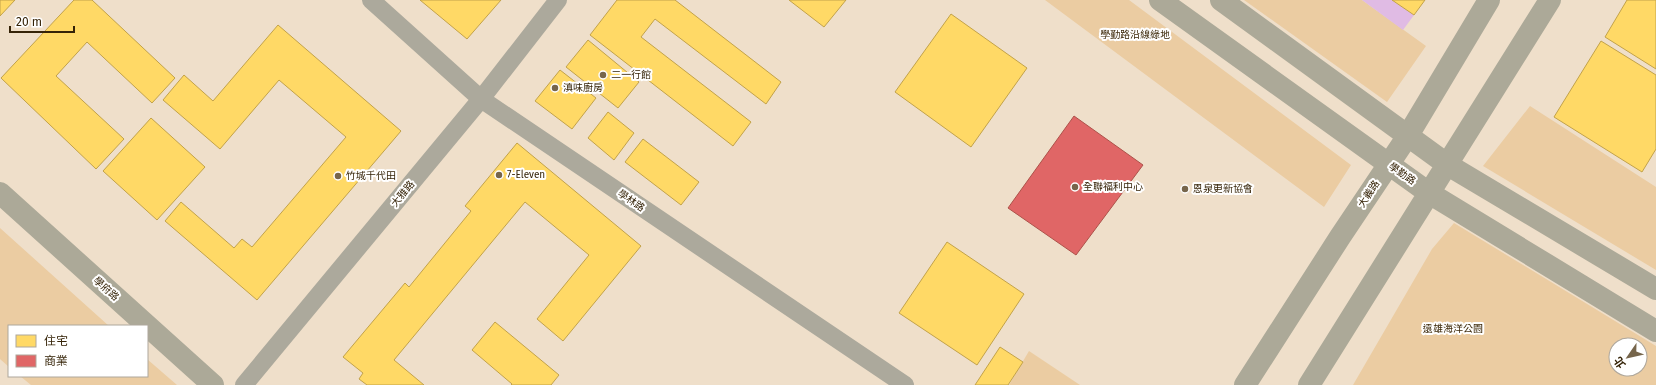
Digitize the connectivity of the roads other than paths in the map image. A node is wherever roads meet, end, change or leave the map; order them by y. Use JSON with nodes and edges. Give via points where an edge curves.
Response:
{"nodes":[{"id":1,"x":371,"y":0,"type":"edge"},
{"id":2,"x":558,"y":0,"type":"edge"},
{"id":3,"x":1160,"y":0,"type":"edge"},
{"id":4,"x":1221,"y":0,"type":"edge"},
{"id":5,"x":1489,"y":0,"type":"edge"},
{"id":6,"x":1550,"y":0,"type":"edge"},
{"id":7,"x":481,"y":99,"type":"junction"},
{"id":8,"x":1408,"y":137,"type":"junction"},
{"id":9,"x":1388,"y":164,"type":"junction"},
{"id":10,"x":1448,"y":165,"type":"junction"},
{"id":11,"x":0,"y":193,"type":"edge"},
{"id":12,"x":1429,"y":193,"type":"junction"},
{"id":13,"x":1656,"y":289,"type":"edge"},
{"id":14,"x":146,"y":325,"type":"edge"},
{"id":15,"x":148,"y":326,"type":"edge"},
{"id":16,"x":1656,"y":331,"type":"edge"},
{"id":17,"x":213,"y":385,"type":"edge"},
{"id":18,"x":244,"y":385,"type":"edge"},
{"id":19,"x":904,"y":385,"type":"edge"},
{"id":20,"x":1245,"y":385,"type":"edge"},
{"id":21,"x":1309,"y":385,"type":"edge"}],
"edges":[{"from":1,"to":7,"type":"street","name":"學林路"},
{"from":2,"to":7,"type":"street","name":"大雅路"},
{"from":3,"to":9,"type":"street","name":"學勤路"},
{"from":4,"to":8,"type":"street"},
{"from":5,"to":8,"type":"street","name":"大義路"},
{"from":6,"to":10,"type":"street"},
{"from":7,"to":18,"type":"street","name":"大雅路"},
{"from":7,"to":19,"type":"street","name":"學林路"},
{"from":8,"to":9,"type":"street","name":"大義路"},
{"from":8,"to":10,"type":"street"},
{"from":9,"to":12,"type":"street","name":"學勤路"},
{"from":9,"to":20,"type":"street","name":"大義路"},
{"from":10,"to":12,"type":"street"},
{"from":10,"to":13,"type":"street"},
{"from":11,"to":14,"type":"street","name":"學府路"},
{"from":12,"to":16,"type":"street","name":"學勤路"},
{"from":12,"to":21,"type":"street"},
{"from":15,"to":17,"type":"street","name":"學府路"}]}
